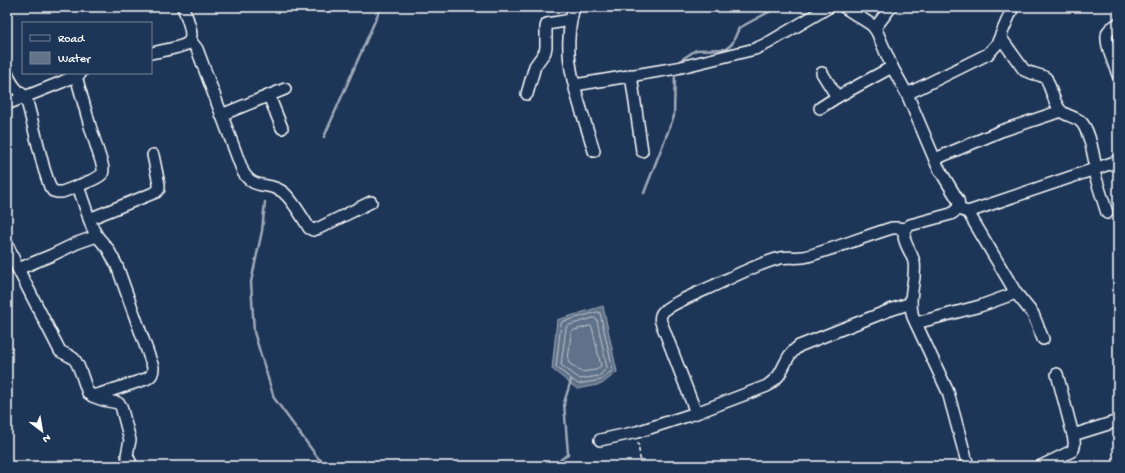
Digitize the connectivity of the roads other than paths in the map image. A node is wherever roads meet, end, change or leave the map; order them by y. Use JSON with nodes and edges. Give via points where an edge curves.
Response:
{"nodes":[{"id":1,"x":184,"y":7,"type":"edge"},
{"id":2,"x":574,"y":7,"type":"edge"},
{"id":3,"x":829,"y":7,"type":"edge"},
{"id":4,"x":844,"y":7,"type":"edge"},
{"id":5,"x":891,"y":7,"type":"edge"},
{"id":6,"x":1013,"y":7,"type":"edge"},
{"id":7,"x":571,"y":20,"type":"junction"},
{"id":8,"x":1118,"y":24,"type":"edge"},
{"id":9,"x":875,"y":28,"type":"junction"},
{"id":10,"x":1001,"y":38,"type":"junction"},
{"id":11,"x":190,"y":40,"type":"junction"},
{"id":12,"x":152,"y":53,"type":"edge"},
{"id":13,"x":892,"y":67,"type":"junction"},
{"id":14,"x":822,"y":73,"type":"dead end"},
{"id":15,"x":7,"y":74,"type":"edge"},
{"id":16,"x":79,"y":74,"type":"edge"},
{"id":17,"x":631,"y":75,"type":"junction"},
{"id":18,"x":1118,"y":75,"type":"edge"},
{"id":19,"x":575,"y":85,"type":"junction"},
{"id":20,"x":285,"y":89,"type":"dead end"},
{"id":21,"x":527,"y":94,"type":"dead end"},
{"id":22,"x":907,"y":94,"type":"junction"},
{"id":23,"x":269,"y":96,"type":"junction"},
{"id":24,"x":26,"y":97,"type":"junction"},
{"id":25,"x":837,"y":97,"type":"junction"},
{"id":26,"x":7,"y":104,"type":"edge"},
{"id":27,"x":820,"y":108,"type":"dead end"},
{"id":28,"x":1061,"y":110,"type":"junction"},
{"id":29,"x":221,"y":115,"type":"junction"},
{"id":30,"x":282,"y":128,"type":"dead end"},
{"id":31,"x":594,"y":151,"type":"dead end"},
{"id":32,"x":642,"y":151,"type":"dead end"},
{"id":33,"x":153,"y":155,"type":"dead end"},
{"id":34,"x":935,"y":159,"type":"junction"},
{"id":35,"x":1118,"y":161,"type":"edge"},
{"id":36,"x":1095,"y":168,"type":"junction"},
{"id":37,"x":78,"y":186,"type":"junction"},
{"id":38,"x":371,"y":202,"type":"dead end"},
{"id":39,"x":963,"y":210,"type":"junction"},
{"id":40,"x":1107,"y":213,"type":"dead end"},
{"id":41,"x":89,"y":219,"type":"junction"},
{"id":42,"x":905,"y":229,"type":"junction"},
{"id":43,"x":97,"y":236,"type":"junction"},
{"id":44,"x":7,"y":244,"type":"edge"},
{"id":45,"x":18,"y":269,"type":"junction"},
{"id":46,"x":1016,"y":292,"type":"junction"},
{"id":47,"x":910,"y":303,"type":"junction"},
{"id":48,"x":916,"y":323,"type":"junction"},
{"id":49,"x":1043,"y":339,"type":"dead end"},
{"id":50,"x":1057,"y":374,"type":"dead end"},
{"id":51,"x":92,"y":395,"type":"junction"},
{"id":52,"x":696,"y":413,"type":"junction"},
{"id":53,"x":1118,"y":422,"type":"edge"},
{"id":54,"x":1073,"y":435,"type":"junction"},
{"id":55,"x":600,"y":440,"type":"dead end"},
{"id":56,"x":132,"y":466,"type":"edge"},
{"id":57,"x":968,"y":466,"type":"edge"},
{"id":58,"x":1041,"y":466,"type":"edge"}],
"edges":[{"from":1,"to":11,"type":"street","via":[[192,36]]},
{"from":2,"to":7,"type":"street"},
{"from":3,"to":17,"type":"street","via":[[755,49],[674,69]]},
{"from":4,"to":9,"type":"street"},
{"from":5,"to":9,"type":"street"},
{"from":6,"to":10,"type":"street"},
{"from":7,"to":19,"type":"street","via":[[569,53]]},
{"from":7,"to":21,"type":"street","via":[[547,24],[545,52],[535,66]]},
{"from":8,"to":18,"type":"street","via":[[1109,30],[1106,37]]},
{"from":9,"to":13,"type":"street"},
{"from":10,"to":22,"type":"street","via":[[993,50],[984,56]]},
{"from":10,"to":28,"type":"street","via":[[1024,70],[1046,78]]},
{"from":11,"to":12,"type":"street","via":[[181,46]]},
{"from":11,"to":29,"type":"street","via":[[197,48]]},
{"from":13,"to":22,"type":"street"},
{"from":13,"to":25,"type":"street"},
{"from":14,"to":25,"type":"street"},
{"from":15,"to":24,"type":"street","via":[[18,91]]},
{"from":16,"to":24,"type":"street"},
{"from":16,"to":37,"type":"street","via":[[103,170],[98,177]]},
{"from":17,"to":19,"type":"street"},
{"from":17,"to":32,"type":"street"},
{"from":19,"to":31,"type":"street"},
{"from":20,"to":23,"type":"street"},
{"from":22,"to":34,"type":"street"},
{"from":23,"to":29,"type":"street"},
{"from":23,"to":30,"type":"street"},
{"from":24,"to":26,"type":"street"},
{"from":24,"to":37,"type":"street","via":[[50,187],[53,191],[62,192]]},
{"from":25,"to":27,"type":"street"},
{"from":28,"to":34,"type":"street"},
{"from":28,"to":36,"type":"street","via":[[1080,121],[1085,127]]},
{"from":29,"to":38,"type":"street","via":[[247,179],[284,193],[309,228],[319,228]]},
{"from":33,"to":41,"type":"street","via":[[159,189]]},
{"from":34,"to":39,"type":"street"},
{"from":35,"to":36,"type":"street"},
{"from":36,"to":39,"type":"street"},
{"from":36,"to":40,"type":"street"},
{"from":37,"to":41,"type":"street"},
{"from":39,"to":42,"type":"street","via":[[910,225]]},
{"from":39,"to":46,"type":"street"},
{"from":41,"to":43,"type":"street"},
{"from":42,"to":47,"type":"street","via":[[904,238],[914,266]]},
{"from":42,"to":52,"type":"street","via":[[892,228],[808,256],[775,259],[694,294],[662,313],[661,322]]},
{"from":43,"to":45,"type":"street"},
{"from":43,"to":51,"type":"street","via":[[117,266],[153,372],[146,379]]},
{"from":44,"to":45,"type":"street"},
{"from":45,"to":51,"type":"street","via":[[60,351],[77,362],[88,393]]},
{"from":46,"to":48,"type":"street","via":[[980,306]]},
{"from":46,"to":49,"type":"street","via":[[1033,314]]},
{"from":47,"to":48,"type":"street"},
{"from":47,"to":52,"type":"street","via":[[799,346],[787,358],[779,375],[767,386]]},
{"from":48,"to":57,"type":"street","via":[[948,392]]},
{"from":50,"to":54,"type":"street"},
{"from":51,"to":56,"type":"street","via":[[121,406],[130,440],[128,455]]},
{"from":52,"to":55,"type":"street","via":[[637,432]]},
{"from":53,"to":54,"type":"street"},
{"from":54,"to":58,"type":"street","via":[[1075,445],[1072,451]]}]}
